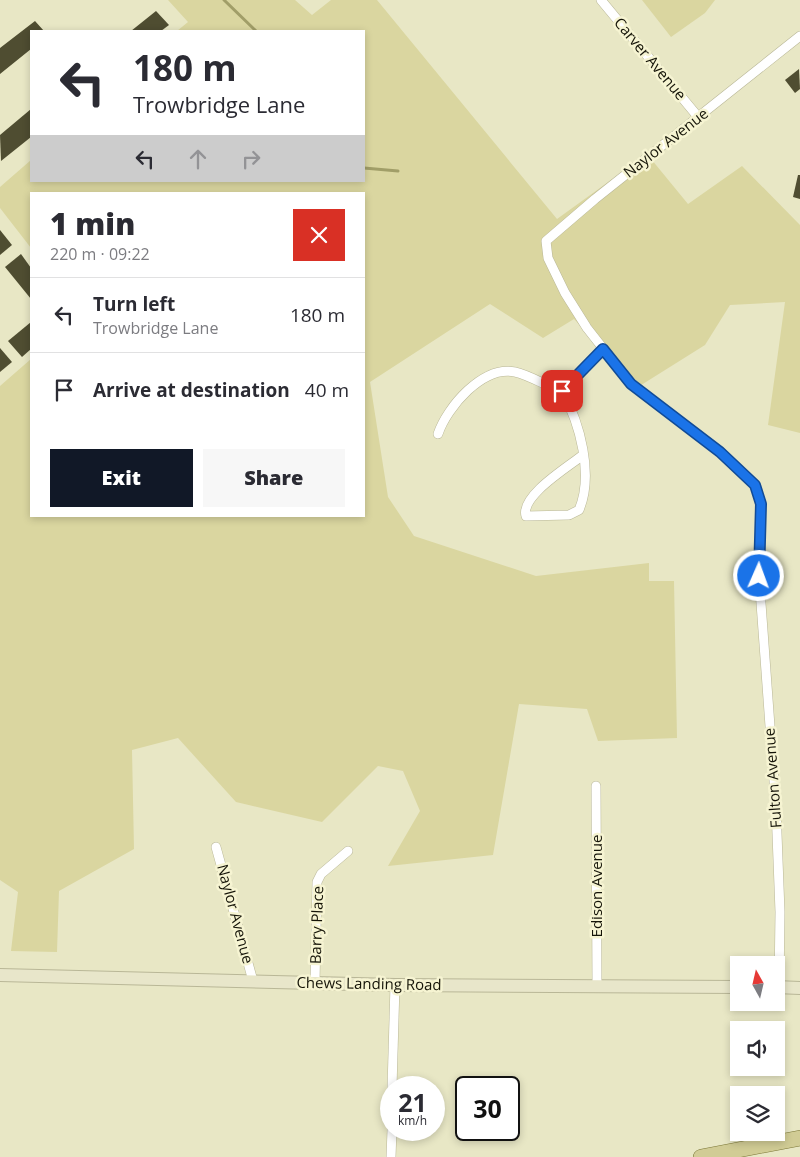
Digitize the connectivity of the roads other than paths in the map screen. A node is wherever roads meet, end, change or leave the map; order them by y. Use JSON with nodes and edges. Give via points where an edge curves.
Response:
{"nodes":[{"id":1,"x":601,"y":0,"type":"edge"},
{"id":2,"x":800,"y":36,"type":"edge"},
{"id":3,"x":699,"y":118,"type":"junction"},
{"id":4,"x":548,"y":258,"type":"joint"},
{"id":5,"x":603,"y":349,"type":"junction"},
{"id":6,"x":562,"y":391,"type":"junction"},
{"id":7,"x":438,"y":434,"type":"dead end"},
{"id":8,"x":583,"y":455,"type":"junction"},
{"id":9,"x":596,"y":786,"type":"dead end"},
{"id":10,"x":216,"y":847,"type":"dead end"},
{"id":11,"x":348,"y":851,"type":"dead end"},
{"id":12,"x":779,"y":956,"type":"edge"},
{"id":13,"x":0,"y":975,"type":"edge"},
{"id":14,"x":253,"y":981,"type":"junction"},
{"id":15,"x":315,"y":983,"type":"junction"},
{"id":16,"x":395,"y":985,"type":"junction"},
{"id":17,"x":598,"y":986,"type":"junction"},
{"id":18,"x":730,"y":987,"type":"edge"},
{"id":19,"x":785,"y":987,"type":"edge"},
{"id":20,"x":800,"y":988,"type":"edge"},
{"id":21,"x":392,"y":1076,"type":"edge"},
{"id":22,"x":800,"y":1138,"type":"edge"},
{"id":23,"x":392,"y":1141,"type":"edge"},
{"id":24,"x":391,"y":1157,"type":"edge"},
{"id":25,"x":701,"y":1157,"type":"edge"}],
"edges":[{"from":1,"to":3,"type":"street","name":"Carver Avenue"},
{"from":2,"to":3,"type":"street","name":"Naylor Avenue"},
{"from":3,"to":4,"type":"street","name":"Naylor Avenue","via":[[546,241]]},
{"from":4,"to":5,"type":"street","name":"Fulton Avenue","via":[[565,294]]},
{"from":5,"to":6,"type":"street"},
{"from":5,"to":12,"type":"street","name":"Fulton Avenue","via":[[631,384],[720,452],[755,485],[761,504],[759,569],[776,808]]},
{"from":6,"to":7,"type":"street","via":[[513,372],[485,376],[443,418]]},
{"from":6,"to":8,"type":"street","via":[[574,413]]},
{"from":8,"to":8,"type":"street","via":[[584,497],[579,510],[568,515],[526,516],[527,502],[537,491]]},
{"from":9,"to":17,"type":"street","name":"Edison Avenue"},
{"from":10,"to":14,"type":"street","name":"Naylor Avenue"},
{"from":11,"to":15,"type":"street","name":"Barry Place","via":[[321,874],[317,882]]},
{"from":13,"to":14,"type":"street","name":"Chews Landing Road"},
{"from":14,"to":15,"type":"street","name":"Chews Landing Road"},
{"from":15,"to":16,"type":"street","name":"Chews Landing Road"},
{"from":16,"to":17,"type":"street","name":"Chews Landing Road"},
{"from":16,"to":21,"type":"street"},
{"from":17,"to":18,"type":"street","name":"Chews Landing Road"},
{"from":19,"to":20,"type":"street"},
{"from":22,"to":25,"type":"main road"},
{"from":23,"to":24,"type":"street"}]}
